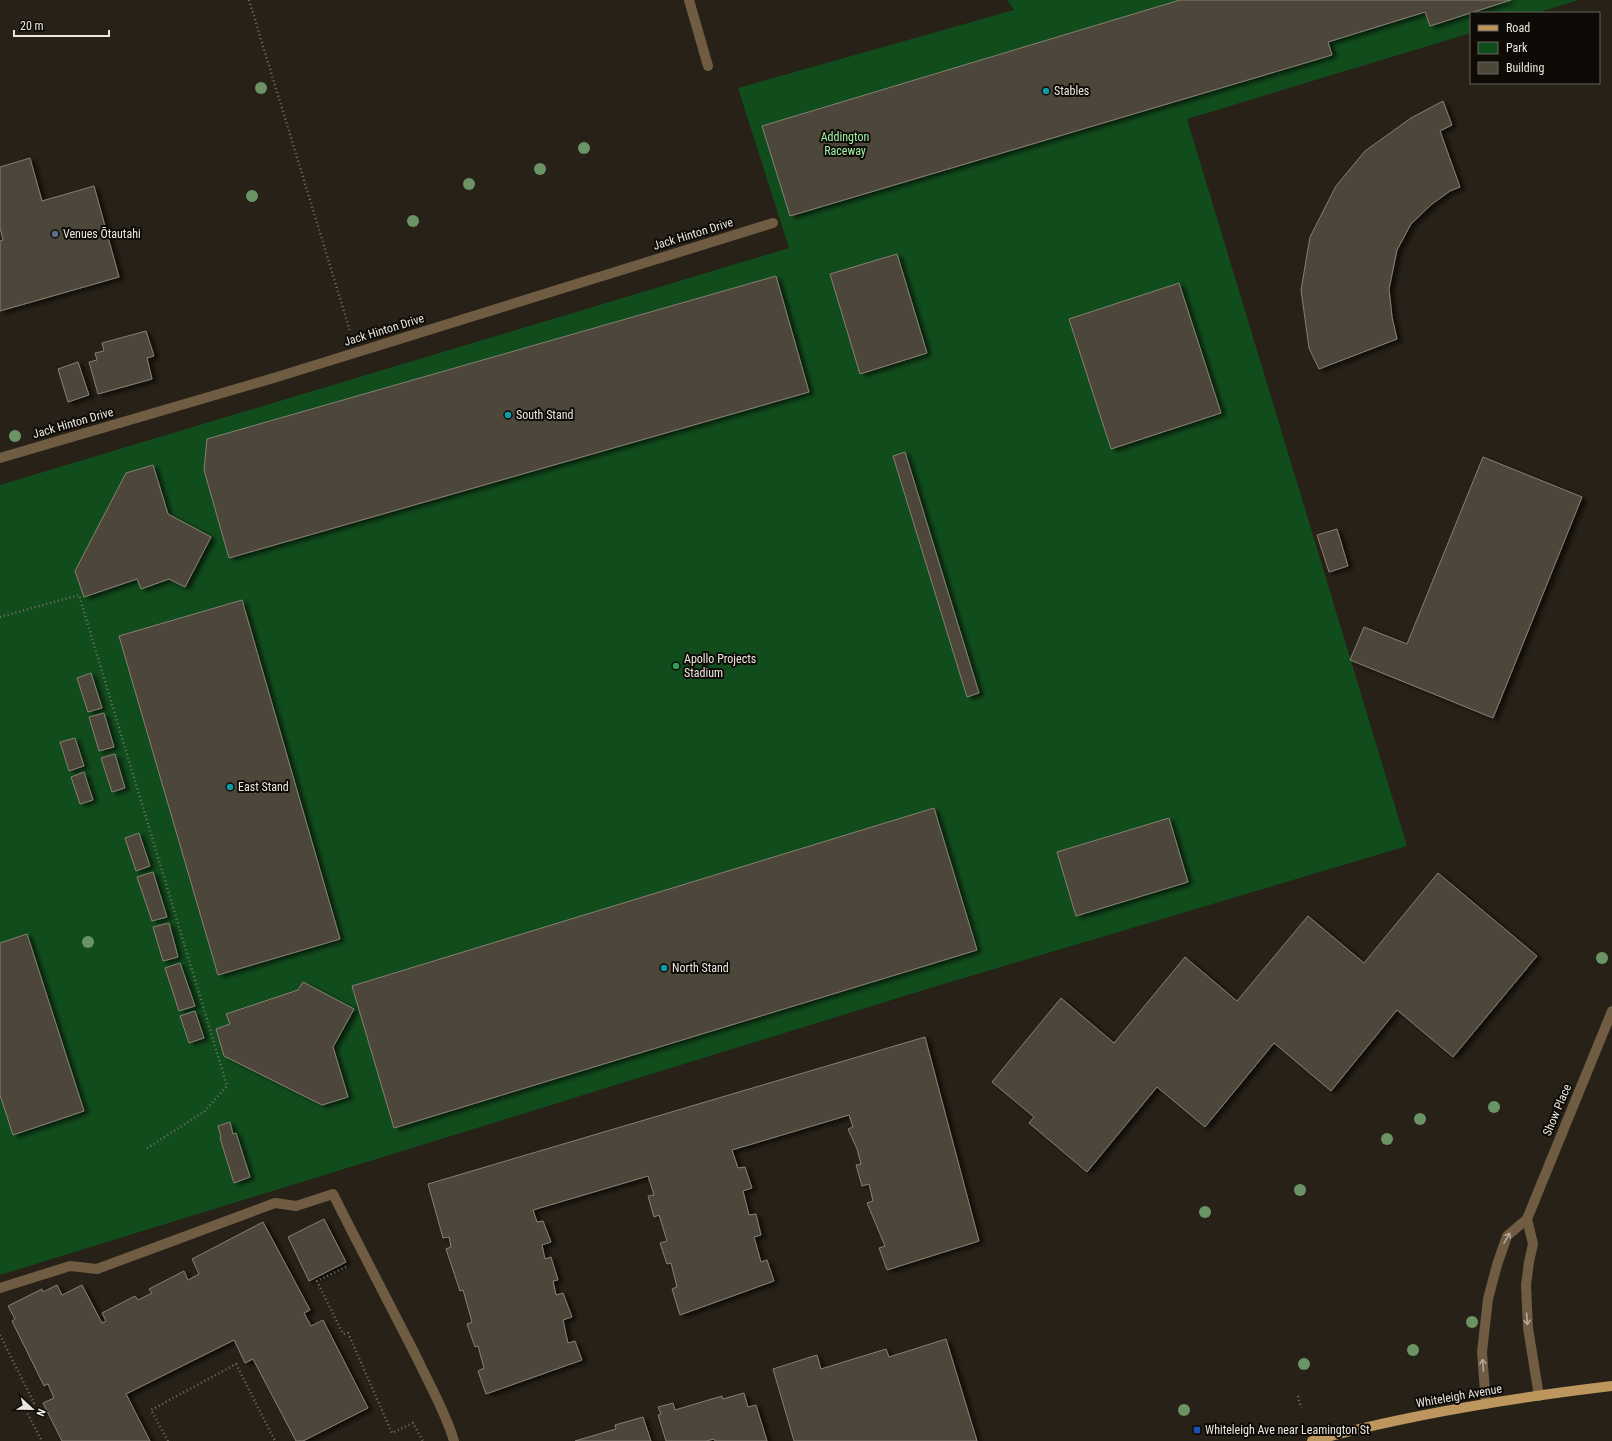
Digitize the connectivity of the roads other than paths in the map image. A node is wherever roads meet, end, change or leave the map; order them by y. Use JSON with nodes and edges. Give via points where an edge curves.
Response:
{"nodes":[{"id":1,"x":689,"y":0,"type":"edge"},
{"id":2,"x":708,"y":66,"type":"dead end"},
{"id":3,"x":773,"y":223,"type":"dead end"},
{"id":4,"x":0,"y":458,"type":"edge"},
{"id":5,"x":1612,"y":1011,"type":"edge"},
{"id":6,"x":1527,"y":1219,"type":"junction"},
{"id":7,"x":0,"y":1288,"type":"edge"},
{"id":8,"x":1612,"y":1386,"type":"edge"},
{"id":9,"x":1539,"y":1396,"type":"junction"},
{"id":10,"x":1486,"y":1404,"type":"junction"},
{"id":11,"x":454,"y":1441,"type":"edge"},
{"id":12,"x":1312,"y":1441,"type":"edge"}],
"edges":[{"from":1,"to":2,"type":"street"},
{"from":3,"to":4,"type":"street","name":"Jack Hinton Drive","via":[[357,352]]},
{"from":5,"to":6,"type":"street","name":"Show Place"},
{"from":6,"to":9,"type":"street","one_way":true,"via":[[1533,1244],[1526,1285],[1528,1328]]},
{"from":10,"to":6,"type":"street","name":"Show Place","one_way":true,"via":[[1482,1352],[1488,1299],[1507,1236]]},
{"from":7,"to":11,"type":"street","via":[[70,1266],[97,1269],[275,1203],[296,1206],[333,1194],[439,1404]]},
{"from":8,"to":9,"type":"main road","name":"Whiteleigh Avenue"},
{"from":9,"to":10,"type":"main road","name":"Whiteleigh Avenue"},
{"from":10,"to":12,"type":"main road","name":"Whiteleigh Avenue","via":[[1350,1430]]}]}
